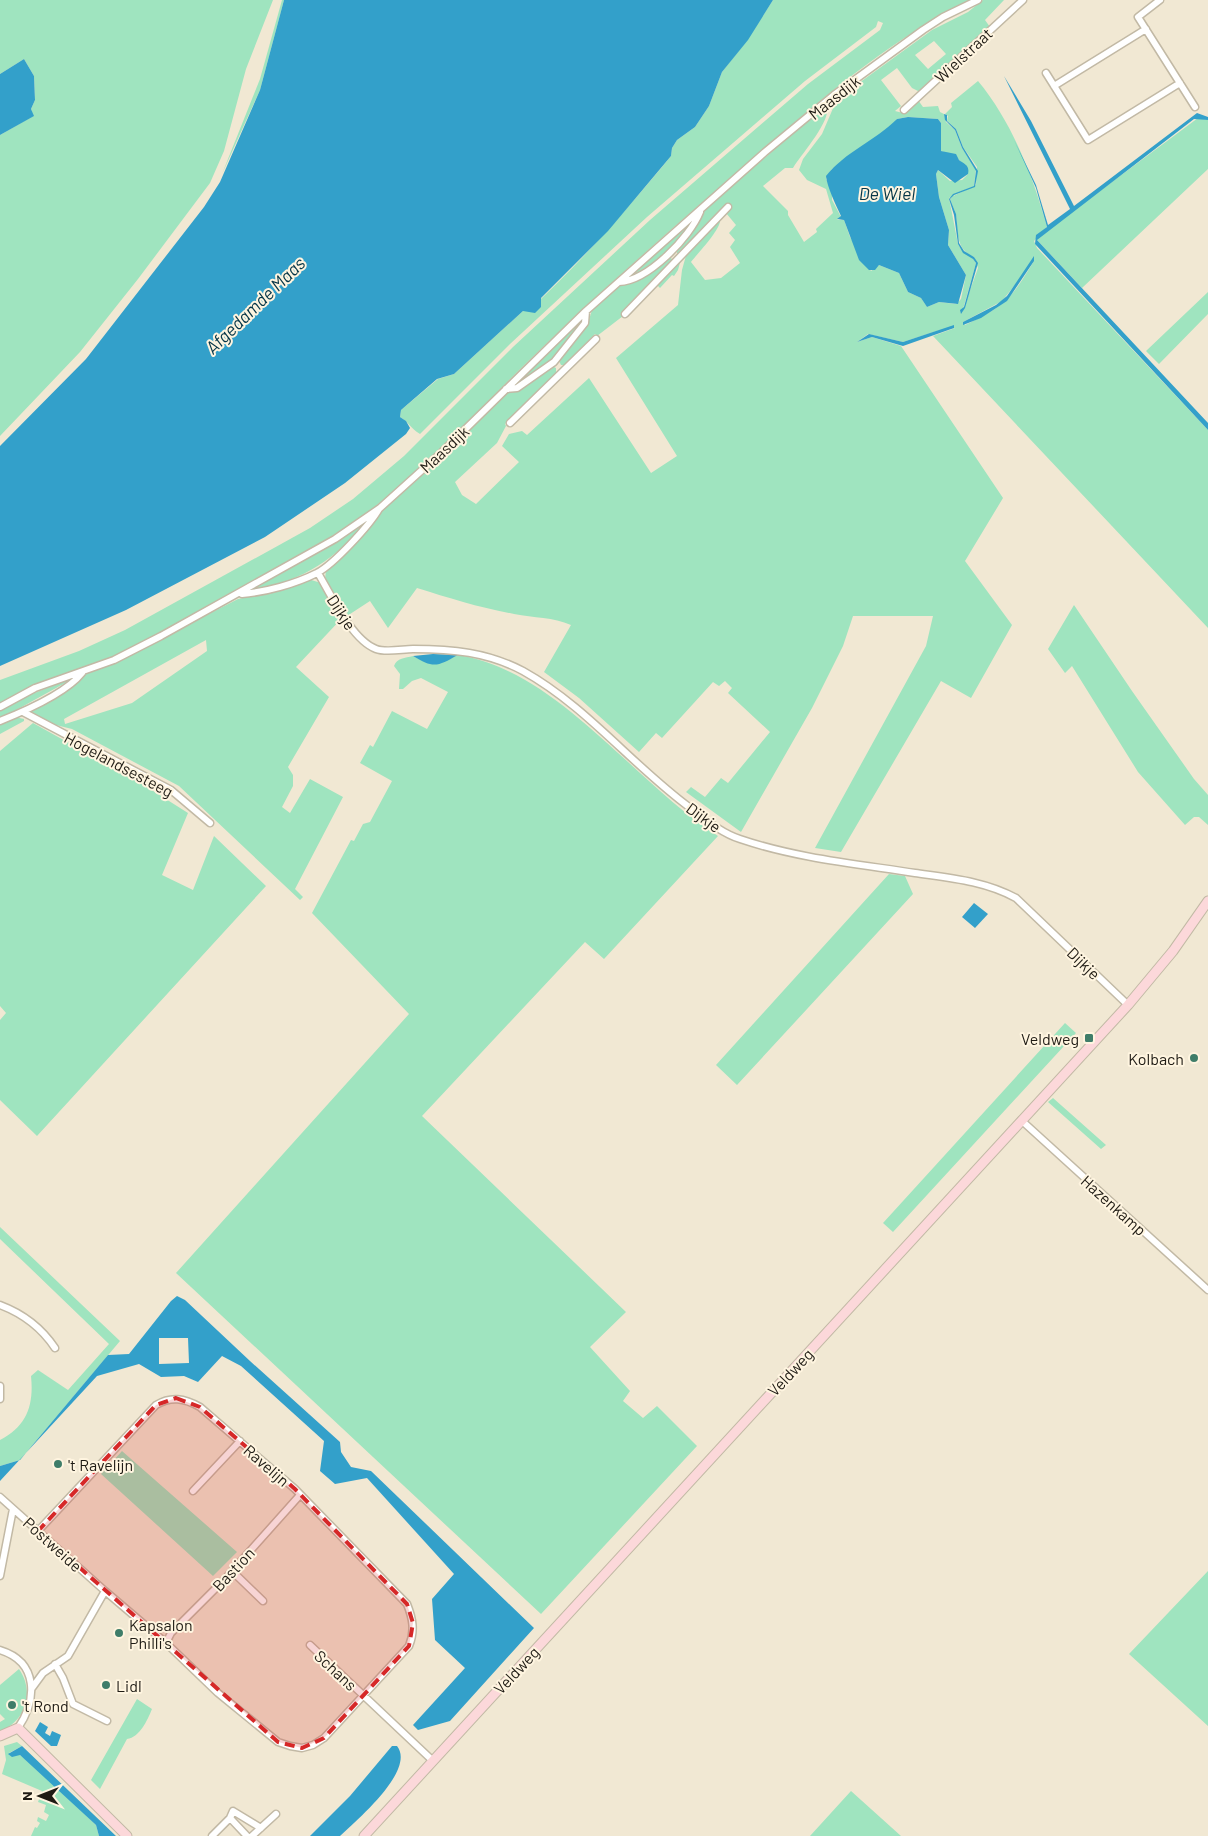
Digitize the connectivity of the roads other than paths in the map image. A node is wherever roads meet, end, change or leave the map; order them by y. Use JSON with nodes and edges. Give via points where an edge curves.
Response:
{"nodes":[{"id":1,"x":978,"y":0,"type":"edge"},
{"id":2,"x":1023,"y":0,"type":"edge"},
{"id":3,"x":1160,"y":0,"type":"edge"},
{"id":4,"x":1146,"y":29,"type":"junction"},
{"id":5,"x":1046,"y":72,"type":"dead end"},
{"id":6,"x":1180,"y":83,"type":"junction"},
{"id":7,"x":1054,"y":86,"type":"junction"},
{"id":8,"x":1194,"y":107,"type":"dead end"},
{"id":9,"x":904,"y":110,"type":"dead end"},
{"id":10,"x":728,"y":207,"type":"dead end"},
{"id":11,"x":701,"y":209,"type":"junction"},
{"id":12,"x":674,"y":256,"type":"junction"},
{"id":13,"x":619,"y":282,"type":"junction"},
{"id":14,"x":586,"y":311,"type":"junction"},
{"id":15,"x":625,"y":314,"type":"dead end"},
{"id":16,"x":596,"y":339,"type":"dead end"},
{"id":17,"x":554,"y":362,"type":"junction"},
{"id":18,"x":563,"y":371,"type":"junction"},
{"id":19,"x":506,"y":389,"type":"junction"},
{"id":20,"x":510,"y":423,"type":"dead end"},
{"id":21,"x":380,"y":508,"type":"junction"},
{"id":22,"x":318,"y":573,"type":"junction"},
{"id":23,"x":238,"y":594,"type":"junction"},
{"id":24,"x":83,"y":672,"type":"junction"},
{"id":25,"x":0,"y":707,"type":"edge"},
{"id":26,"x":23,"y":712,"type":"junction"},
{"id":27,"x":0,"y":721,"type":"edge"},
{"id":28,"x":210,"y":823,"type":"dead end"},
{"id":29,"x":1208,"y":901,"type":"edge"},
{"id":30,"x":1128,"y":1005,"type":"junction"},
{"id":31,"x":1021,"y":1120,"type":"junction"},
{"id":32,"x":1208,"y":1290,"type":"edge"},
{"id":33,"x":0,"y":1305,"type":"edge"},
{"id":34,"x":55,"y":1348,"type":"dead end"},
{"id":35,"x":0,"y":1386,"type":"edge"},
{"id":36,"x":0,"y":1399,"type":"edge"},
{"id":37,"x":240,"y":1441,"type":"junction"},
{"id":38,"x":193,"y":1491,"type":"dead end"},
{"id":39,"x":300,"y":1495,"type":"junction"},
{"id":40,"x":0,"y":1497,"type":"edge"},
{"id":41,"x":13,"y":1509,"type":"junction"},
{"id":42,"x":38,"y":1531,"type":"junction"},
{"id":43,"x":232,"y":1571,"type":"junction"},
{"id":44,"x":0,"y":1576,"type":"edge"},
{"id":45,"x":105,"y":1592,"type":"junction"},
{"id":46,"x":263,"y":1601,"type":"dead end"},
{"id":47,"x":166,"y":1643,"type":"junction"},
{"id":48,"x":310,"y":1645,"type":"dead end"},
{"id":49,"x":0,"y":1650,"type":"edge"},
{"id":50,"x":55,"y":1664,"type":"junction"},
{"id":51,"x":32,"y":1688,"type":"junction"},
{"id":52,"x":363,"y":1695,"type":"junction"},
{"id":53,"x":107,"y":1721,"type":"dead end"},
{"id":54,"x":18,"y":1728,"type":"junction"},
{"id":55,"x":0,"y":1736,"type":"edge"},
{"id":56,"x":433,"y":1761,"type":"junction"},
{"id":57,"x":276,"y":1814,"type":"dead end"},
{"id":58,"x":230,"y":1818,"type":"junction"},
{"id":59,"x":261,"y":1828,"type":"junction"},
{"id":60,"x":127,"y":1836,"type":"edge"},
{"id":61,"x":212,"y":1836,"type":"edge"},
{"id":62,"x":247,"y":1836,"type":"edge"},
{"id":63,"x":252,"y":1836,"type":"edge"},
{"id":64,"x":364,"y":1836,"type":"edge"}],
"edges":[{"from":1,"to":11,"type":"street","name":"Maasdijk","via":[[943,17],[834,95]]},
{"from":2,"to":9,"type":"street","name":"Wielstraat"},
{"from":3,"to":4,"type":"street","via":[[1138,17]]},
{"from":4,"to":6,"type":"street"},
{"from":4,"to":7,"type":"street"},
{"from":5,"to":7,"type":"street"},
{"from":6,"to":7,"type":"street","via":[[1088,140]]},
{"from":6,"to":8,"type":"street"},
{"from":10,"to":12,"type":"street","name":"Maasdijk"},
{"from":11,"to":12,"type":"street","name":"Maasdijk"},
{"from":11,"to":13,"type":"street","name":"Maasdijk"},
{"from":12,"to":13,"type":"street","name":"Maasdijk","via":[[628,281]]},
{"from":12,"to":15,"type":"street","name":"Maasdijk"},
{"from":13,"to":14,"type":"street","name":"Maasdijk"},
{"from":14,"to":17,"type":"street","name":"Maasdijk","via":[[585,323]]},
{"from":14,"to":19,"type":"street","name":"Maasdijk"},
{"from":16,"to":18,"type":"street"},
{"from":17,"to":18,"type":"street"},
{"from":17,"to":19,"type":"street","name":"Maasdijk","via":[[517,388]]},
{"from":18,"to":20,"type":"street"},
{"from":19,"to":21,"type":"street","name":"Maasdijk"},
{"from":21,"to":22,"type":"street","name":"Maasdijk","via":[[372,521]]},
{"from":21,"to":23,"type":"street","name":"Maasdijk","via":[[335,539]]},
{"from":22,"to":23,"type":"street","name":"Maasdijk","via":[[271,589]]},
{"from":22,"to":30,"type":"street","name":"Dijkje","via":[[358,635],[377,650],[450,649],[500,660],[521,671],[578,709],[667,790],[724,833],[806,855],[973,882],[1002,890],[1016,898]]},
{"from":23,"to":24,"type":"street","name":"Maasdijk","via":[[130,652]]},
{"from":24,"to":25,"type":"street","name":"Maasdijk","via":[[35,688]]},
{"from":24,"to":26,"type":"street","name":"Maasdijk","via":[[76,681]]},
{"from":26,"to":27,"type":"street","name":"Maasdijk"},
{"from":26,"to":28,"type":"street","name":"Hogelandsesteeg","via":[[171,790]]},
{"from":29,"to":30,"type":"street","name":"Veldweg","via":[[1173,951]]},
{"from":30,"to":31,"type":"street","name":"Veldweg"},
{"from":31,"to":32,"type":"street","name":"Hazenkamp"},
{"from":31,"to":56,"type":"street","name":"Veldweg"},
{"from":33,"to":34,"type":"street","via":[[32,1321]]},
{"from":35,"to":36,"type":"street"},
{"from":37,"to":38,"type":"street"},
{"from":37,"to":39,"type":"street","name":"Ravelijn"},
{"from":37,"to":42,"type":"street","name":"Ravelijn","via":[[190,1401],[176,1398],[162,1401]]},
{"from":39,"to":43,"type":"street","name":"Bastion"},
{"from":39,"to":52,"type":"street","name":"Ravelijn","via":[[408,1604],[412,1614],[413,1636],[409,1646]]},
{"from":40,"to":41,"type":"street","name":"Postweide"},
{"from":41,"to":42,"type":"street","name":"Postweide"},
{"from":41,"to":44,"type":"street"},
{"from":42,"to":45,"type":"street","name":"Postweide"},
{"from":43,"to":46,"type":"street"},
{"from":43,"to":47,"type":"street","name":"Bastion","via":[[171,1633]]},
{"from":45,"to":47,"type":"street","name":"Postweide"},
{"from":45,"to":50,"type":"street","via":[[68,1656]]},
{"from":47,"to":52,"type":"street","name":"Ravelijn","via":[[218,1693],[278,1742],[290,1746],[313,1745],[324,1738]]},
{"from":48,"to":52,"type":"street","name":"Schans"},
{"from":49,"to":51,"type":"street","via":[[15,1658],[25,1669]]},
{"from":50,"to":51,"type":"street"},
{"from":50,"to":53,"type":"street","via":[[73,1704]]},
{"from":51,"to":54,"type":"street","via":[[30,1708]]},
{"from":52,"to":56,"type":"street"},
{"from":54,"to":55,"type":"street"},
{"from":54,"to":60,"type":"street"},
{"from":56,"to":64,"type":"street","name":"Veldweg"},
{"from":57,"to":59,"type":"street"},
{"from":58,"to":59,"type":"street","via":[[232,1811]]},
{"from":58,"to":61,"type":"street"},
{"from":58,"to":62,"type":"street"},
{"from":59,"to":63,"type":"street"}]}
